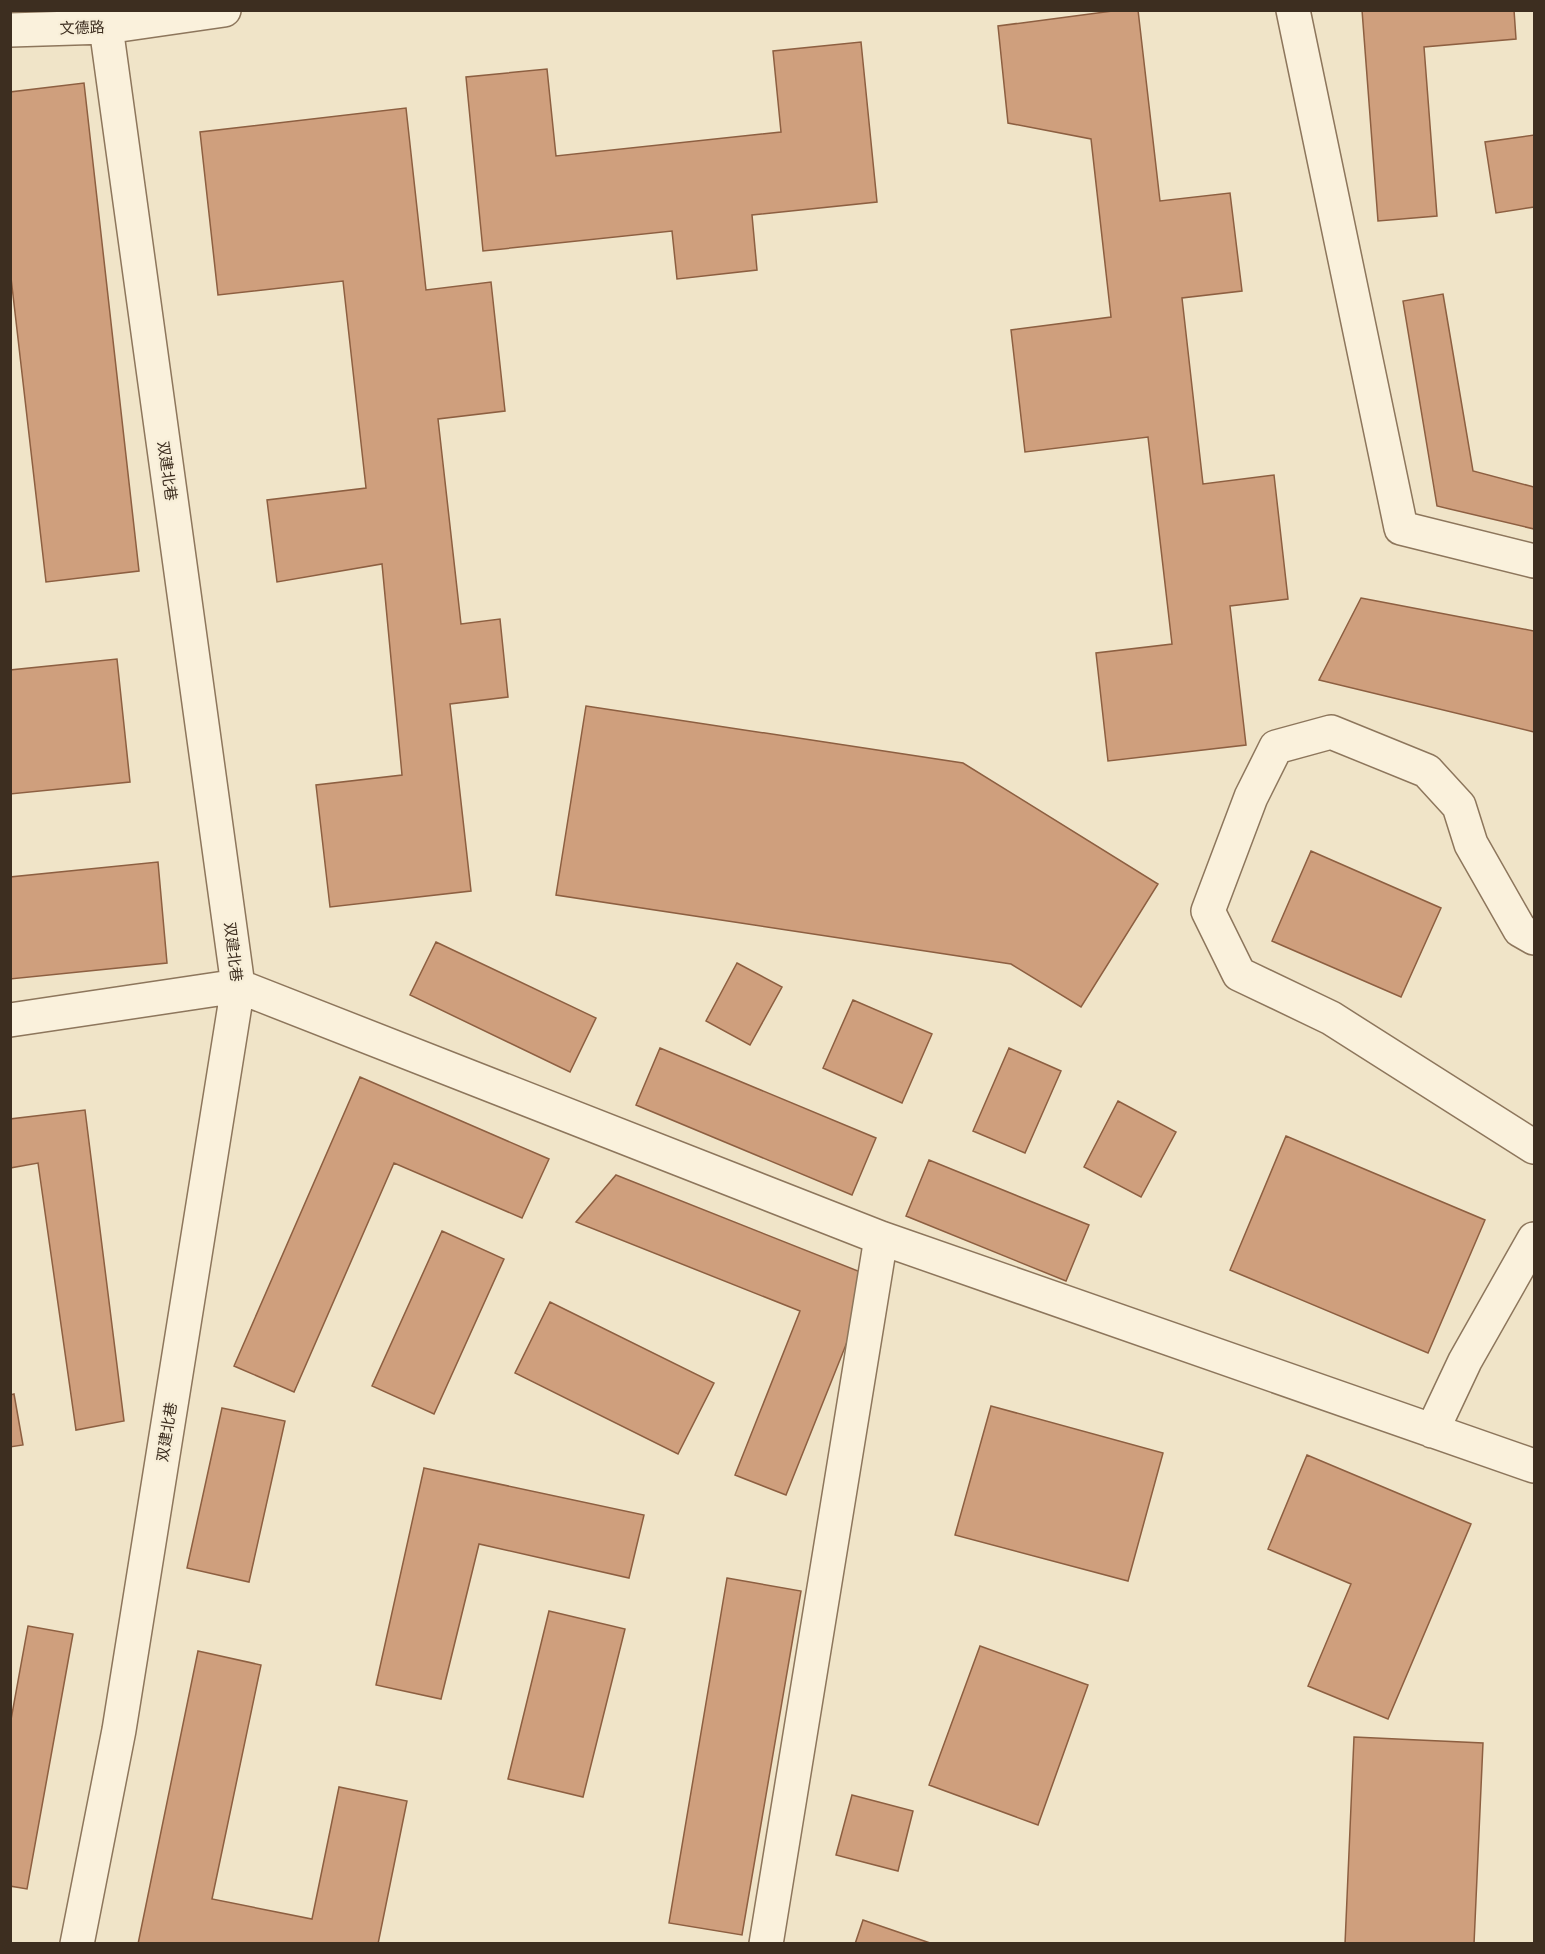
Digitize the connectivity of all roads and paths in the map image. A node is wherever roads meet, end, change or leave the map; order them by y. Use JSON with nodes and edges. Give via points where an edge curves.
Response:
{"nodes":[{"id":1,"x":224,"y":10,"type":"edge"},
{"id":2,"x":1293,"y":10,"type":"edge"},
{"id":3,"x":106,"y":27,"type":"junction"},
{"id":4,"x":10,"y":30,"type":"edge"},
{"id":5,"x":1534,"y":561,"type":"edge"},
{"id":6,"x":1534,"y":938,"type":"edge"},
{"id":7,"x":238,"y":986,"type":"junction"},
{"id":8,"x":10,"y":1020,"type":"edge"},
{"id":9,"x":1534,"y":1147,"type":"edge"},
{"id":10,"x":881,"y":1238,"type":"junction"},
{"id":11,"x":1534,"y":1239,"type":"edge"},
{"id":12,"x":1432,"y":1431,"type":"junction"},
{"id":13,"x":1534,"y":1466,"type":"edge"},
{"id":14,"x":77,"y":1944,"type":"edge"},
{"id":15,"x":766,"y":1944,"type":"edge"}],
"edges":[{"from":1,"to":3,"type":"street","name":"文德路"},
{"from":2,"to":5,"type":"street","via":[[1401,528]]},
{"from":3,"to":4,"type":"street","name":"文德路"},
{"from":3,"to":7,"type":"street","name":"双建北巷"},
{"from":6,"to":9,"type":"street","via":[[1520,930],[1471,844],[1459,806],[1427,771],[1330,732],[1276,747],[1251,797],[1208,911],[1239,974],[1331,1018]]},
{"from":7,"to":8,"type":"street"},
{"from":7,"to":10,"type":"street"},
{"from":7,"to":14,"type":"street","name":"双建北巷","via":[[118,1730]]},
{"from":10,"to":12,"type":"street"},
{"from":10,"to":15,"type":"street"},
{"from":11,"to":12,"type":"street"},
{"from":12,"to":13,"type":"street"}]}
